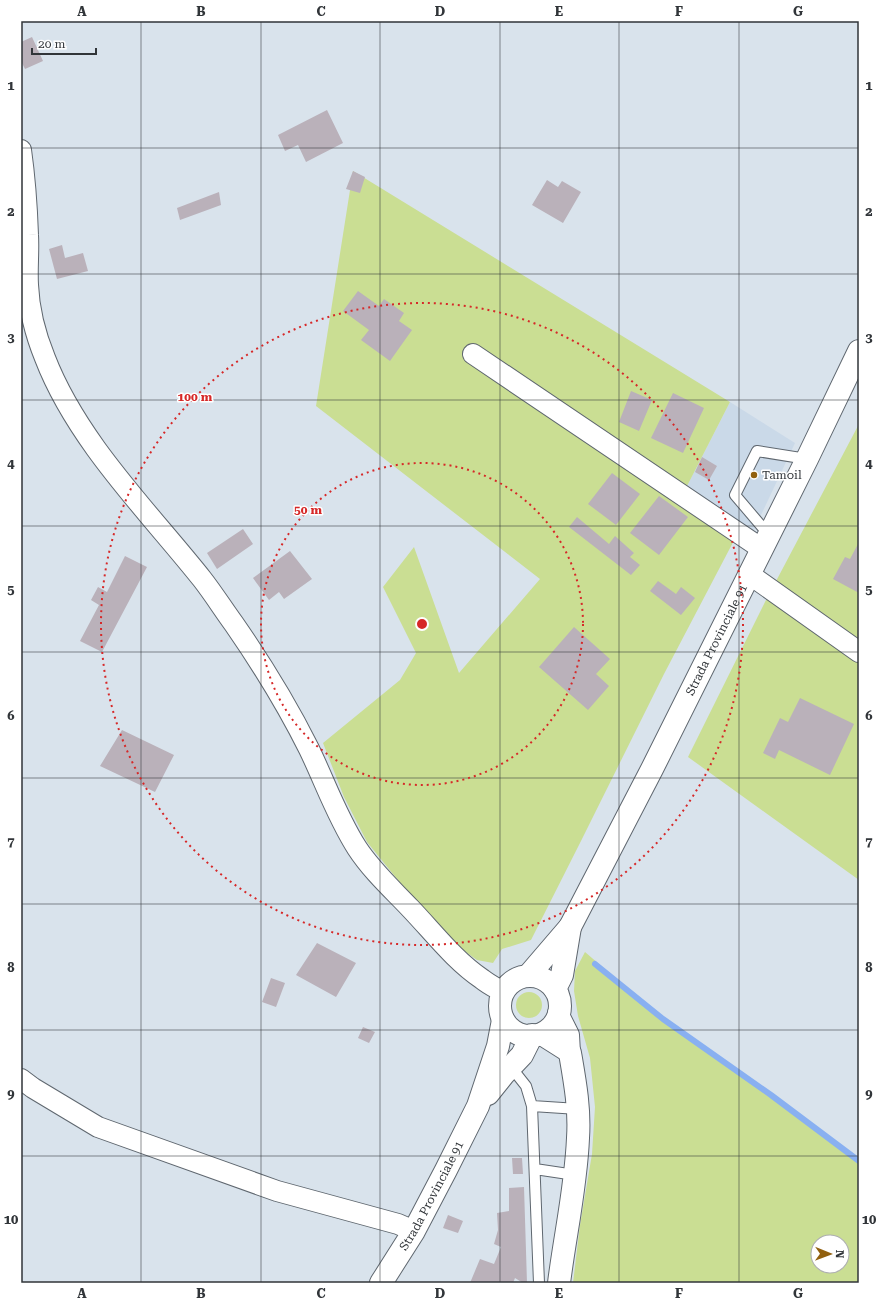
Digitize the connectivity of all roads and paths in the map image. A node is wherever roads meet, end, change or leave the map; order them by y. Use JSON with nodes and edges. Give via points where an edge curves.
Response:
{"nodes":[{"id":1,"x":21,"y":150,"type":"edge"},
{"id":2,"x":859,"y":351,"type":"edge"},
{"id":3,"x":473,"y":354,"type":"dead end"},
{"id":4,"x":807,"y":459,"type":"junction"},
{"id":5,"x":765,"y":542,"type":"junction"},
{"id":6,"x":749,"y":574,"type":"junction"},
{"id":7,"x":859,"y":652,"type":"edge"},
{"id":8,"x":570,"y":927,"type":"junction"},
{"id":9,"x":528,"y":976,"type":"junction"},
{"id":10,"x":555,"y":989,"type":"junction"},
{"id":11,"x":503,"y":992,"type":"junction"},
{"id":12,"x":558,"y":1013,"type":"junction"},
{"id":13,"x":503,"y":1020,"type":"junction"},
{"id":14,"x":536,"y":1034,"type":"junction"},
{"id":15,"x":570,"y":1054,"type":"junction"},
{"id":16,"x":511,"y":1067,"type":"junction"},
{"id":17,"x":21,"y":1079,"type":"edge"},
{"id":18,"x":478,"y":1106,"type":"junction"},
{"id":19,"x":532,"y":1106,"type":"junction"},
{"id":20,"x":578,"y":1109,"type":"junction"},
{"id":21,"x":535,"y":1169,"type":"junction"},
{"id":22,"x":575,"y":1175,"type":"junction"},
{"id":23,"x":414,"y":1231,"type":"junction"},
{"id":24,"x":381,"y":1283,"type":"edge"},
{"id":25,"x":538,"y":1283,"type":"edge"},
{"id":26,"x":558,"y":1283,"type":"edge"}],
"edges":[{"from":1,"to":11,"type":"street","via":[[25,175],[28,287],[33,318],[55,383],[76,420],[165,536],[203,580],[241,635],[288,711],[357,849],[461,962],[481,979]]},
{"from":2,"to":4,"type":"street","name":"Strada Provinciale 91"},
{"from":3,"to":5,"type":"street"},
{"from":4,"to":5,"type":"street","name":"Strada Provinciale 91"},
{"from":4,"to":5,"type":"lane","via":[[757,451],[735,495]]},
{"from":5,"to":6,"type":"street","name":"Strada Provinciale 91"},
{"from":6,"to":7,"type":"street"},
{"from":6,"to":8,"type":"street","name":"Strada Provinciale 91"},
{"from":8,"to":9,"type":"street"},
{"from":8,"to":10,"type":"street","via":[[562,975]]},
{"from":9,"to":10,"type":"street","via":[[538,977]]},
{"from":9,"to":11,"type":"street","via":[[518,978]]},
{"from":10,"to":12,"type":"street","via":[[559,999]]},
{"from":11,"to":13,"type":"street","via":[[500,1011]]},
{"from":12,"to":14,"type":"street","via":[[552,1026],[545,1032]]},
{"from":12,"to":15,"type":"street","via":[[569,1035]]},
{"from":13,"to":14,"type":"street","via":[[517,1033],[526,1036]]},
{"from":13,"to":18,"type":"street","via":[[498,1046]]},
{"from":14,"to":15,"type":"street"},
{"from":14,"to":16,"type":"street"},
{"from":15,"to":20,"type":"street"},
{"from":16,"to":18,"type":"street"},
{"from":16,"to":19,"type":"lane","via":[[526,1086]]},
{"from":17,"to":23,"type":"street","via":[[98,1127],[277,1191],[398,1224]]},
{"from":18,"to":23,"type":"street","name":"Strada Provinciale 91"},
{"from":19,"to":20,"type":"lane"},
{"from":19,"to":21,"type":"lane"},
{"from":20,"to":22,"type":"street"},
{"from":21,"to":22,"type":"lane"},
{"from":21,"to":25,"type":"lane"},
{"from":22,"to":26,"type":"street"},
{"from":23,"to":24,"type":"street","name":"Strada Provinciale 91"}]}
